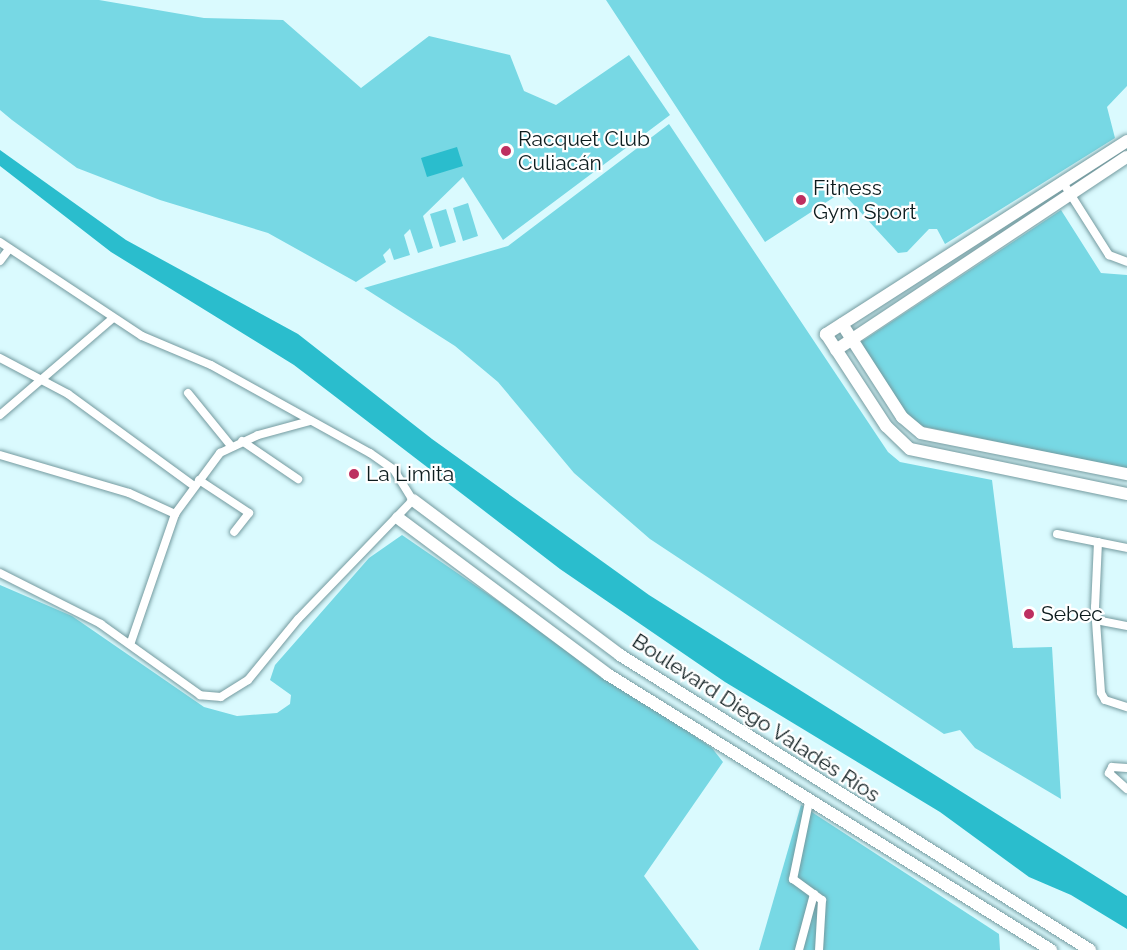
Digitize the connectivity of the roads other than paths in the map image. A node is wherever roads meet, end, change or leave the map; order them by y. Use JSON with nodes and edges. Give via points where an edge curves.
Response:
{"nodes":[{"id":1,"x":1127,"y":141,"type":"edge"},
{"id":2,"x":1127,"y":157,"type":"edge"},
{"id":3,"x":1062,"y":181,"type":"junction"},
{"id":4,"x":1070,"y":194,"type":"junction"},
{"id":5,"x":0,"y":242,"type":"edge"},
{"id":6,"x":9,"y":249,"type":"junction"},
{"id":7,"x":0,"y":261,"type":"edge"},
{"id":8,"x":1127,"y":262,"type":"edge"},
{"id":9,"x":113,"y":318,"type":"junction"},
{"id":10,"x":842,"y":324,"type":"junction"},
{"id":11,"x":852,"y":340,"type":"junction"},
{"id":12,"x":836,"y":350,"type":"junction"},
{"id":13,"x":0,"y":358,"type":"edge"},
{"id":14,"x":41,"y":381,"type":"junction"},
{"id":15,"x":188,"y":393,"type":"dead end"},
{"id":16,"x":0,"y":415,"type":"edge"},
{"id":17,"x":310,"y":421,"type":"junction"},
{"id":18,"x":921,"y":434,"type":"junction"},
{"id":19,"x":242,"y":441,"type":"junction"},
{"id":20,"x":231,"y":446,"type":"junction"},
{"id":21,"x":910,"y":449,"type":"junction"},
{"id":22,"x":0,"y":455,"type":"edge"},
{"id":23,"x":1127,"y":474,"type":"edge"},
{"id":24,"x":298,"y":479,"type":"dead end"},
{"id":25,"x":196,"y":483,"type":"junction"},
{"id":26,"x":1127,"y":494,"type":"edge"},
{"id":27,"x":413,"y":500,"type":"junction"},
{"id":28,"x":175,"y":514,"type":"junction"},
{"id":29,"x":398,"y":518,"type":"junction"},
{"id":30,"x":234,"y":532,"type":"dead end"},
{"id":31,"x":1057,"y":534,"type":"dead end"},
{"id":32,"x":1098,"y":542,"type":"junction"},
{"id":33,"x":1127,"y":548,"type":"edge"},
{"id":34,"x":0,"y":573,"type":"edge"},
{"id":35,"x":1096,"y":620,"type":"junction"},
{"id":36,"x":1127,"y":626,"type":"edge"},
{"id":37,"x":131,"y":642,"type":"junction"},
{"id":38,"x":1127,"y":707,"type":"edge"},
{"id":39,"x":1127,"y":768,"type":"edge"},
{"id":40,"x":1127,"y":789,"type":"edge"},
{"id":41,"x":809,"y":802,"type":"junction"},
{"id":42,"x":814,"y":894,"type":"junction"},
{"id":43,"x":799,"y":950,"type":"edge"},
{"id":44,"x":819,"y":950,"type":"edge"},
{"id":45,"x":1051,"y":950,"type":"edge"},
{"id":46,"x":1090,"y":950,"type":"edge"}],
"edges":[{"from":1,"to":3,"type":"street"},
{"from":2,"to":4,"type":"street"},
{"from":3,"to":4,"type":"street"},
{"from":3,"to":10,"type":"street"},
{"from":4,"to":8,"type":"street","via":[[1109,255]]},
{"from":4,"to":11,"type":"street"},
{"from":5,"to":6,"type":"street"},
{"from":6,"to":7,"type":"street"},
{"from":6,"to":9,"type":"street"},
{"from":9,"to":14,"type":"street"},
{"from":9,"to":17,"type":"street"},
{"from":10,"to":11,"type":"street"},
{"from":10,"to":12,"type":"street","via":[[826,334]]},
{"from":11,"to":12,"type":"street"},
{"from":11,"to":18,"type":"street","via":[[902,417]]},
{"from":12,"to":21,"type":"street","via":[[886,426]]},
{"from":13,"to":14,"type":"street"},
{"from":14,"to":16,"type":"street"},
{"from":14,"to":25,"type":"street","via":[[68,394]]},
{"from":15,"to":20,"type":"street"},
{"from":17,"to":19,"type":"street"},
{"from":17,"to":27,"type":"street","via":[[394,470]]},
{"from":18,"to":21,"type":"street"},
{"from":18,"to":23,"type":"street"},
{"from":19,"to":20,"type":"street"},
{"from":19,"to":24,"type":"street"},
{"from":20,"to":25,"type":"street"},
{"from":21,"to":26,"type":"street"},
{"from":22,"to":28,"type":"street","via":[[117,489]]},
{"from":25,"to":28,"type":"street"},
{"from":25,"to":30,"type":"street","via":[[249,513]]},
{"from":27,"to":29,"type":"street"},
{"from":27,"to":46,"type":"street","name":"Boulevard Diego Valadés Ríos","via":[[620,655]]},
{"from":28,"to":37,"type":"street"},
{"from":29,"to":37,"type":"street","via":[[232,693],[200,695]]},
{"from":29,"to":41,"type":"street","name":"Boulevard Diego Valadés Ríos","via":[[607,674]]},
{"from":31,"to":32,"type":"street"},
{"from":32,"to":33,"type":"street"},
{"from":32,"to":35,"type":"street"},
{"from":34,"to":37,"type":"street"},
{"from":35,"to":36,"type":"street"},
{"from":35,"to":38,"type":"street","via":[[1101,693],[1105,700]]},
{"from":39,"to":40,"type":"street","via":[[1112,766],[1109,773]]},
{"from":41,"to":42,"type":"street","via":[[793,879]]},
{"from":41,"to":45,"type":"street","name":"Boulevard Diego Valadés Ríos"},
{"from":42,"to":43,"type":"street"},
{"from":42,"to":44,"type":"street","via":[[822,900]]}]}
